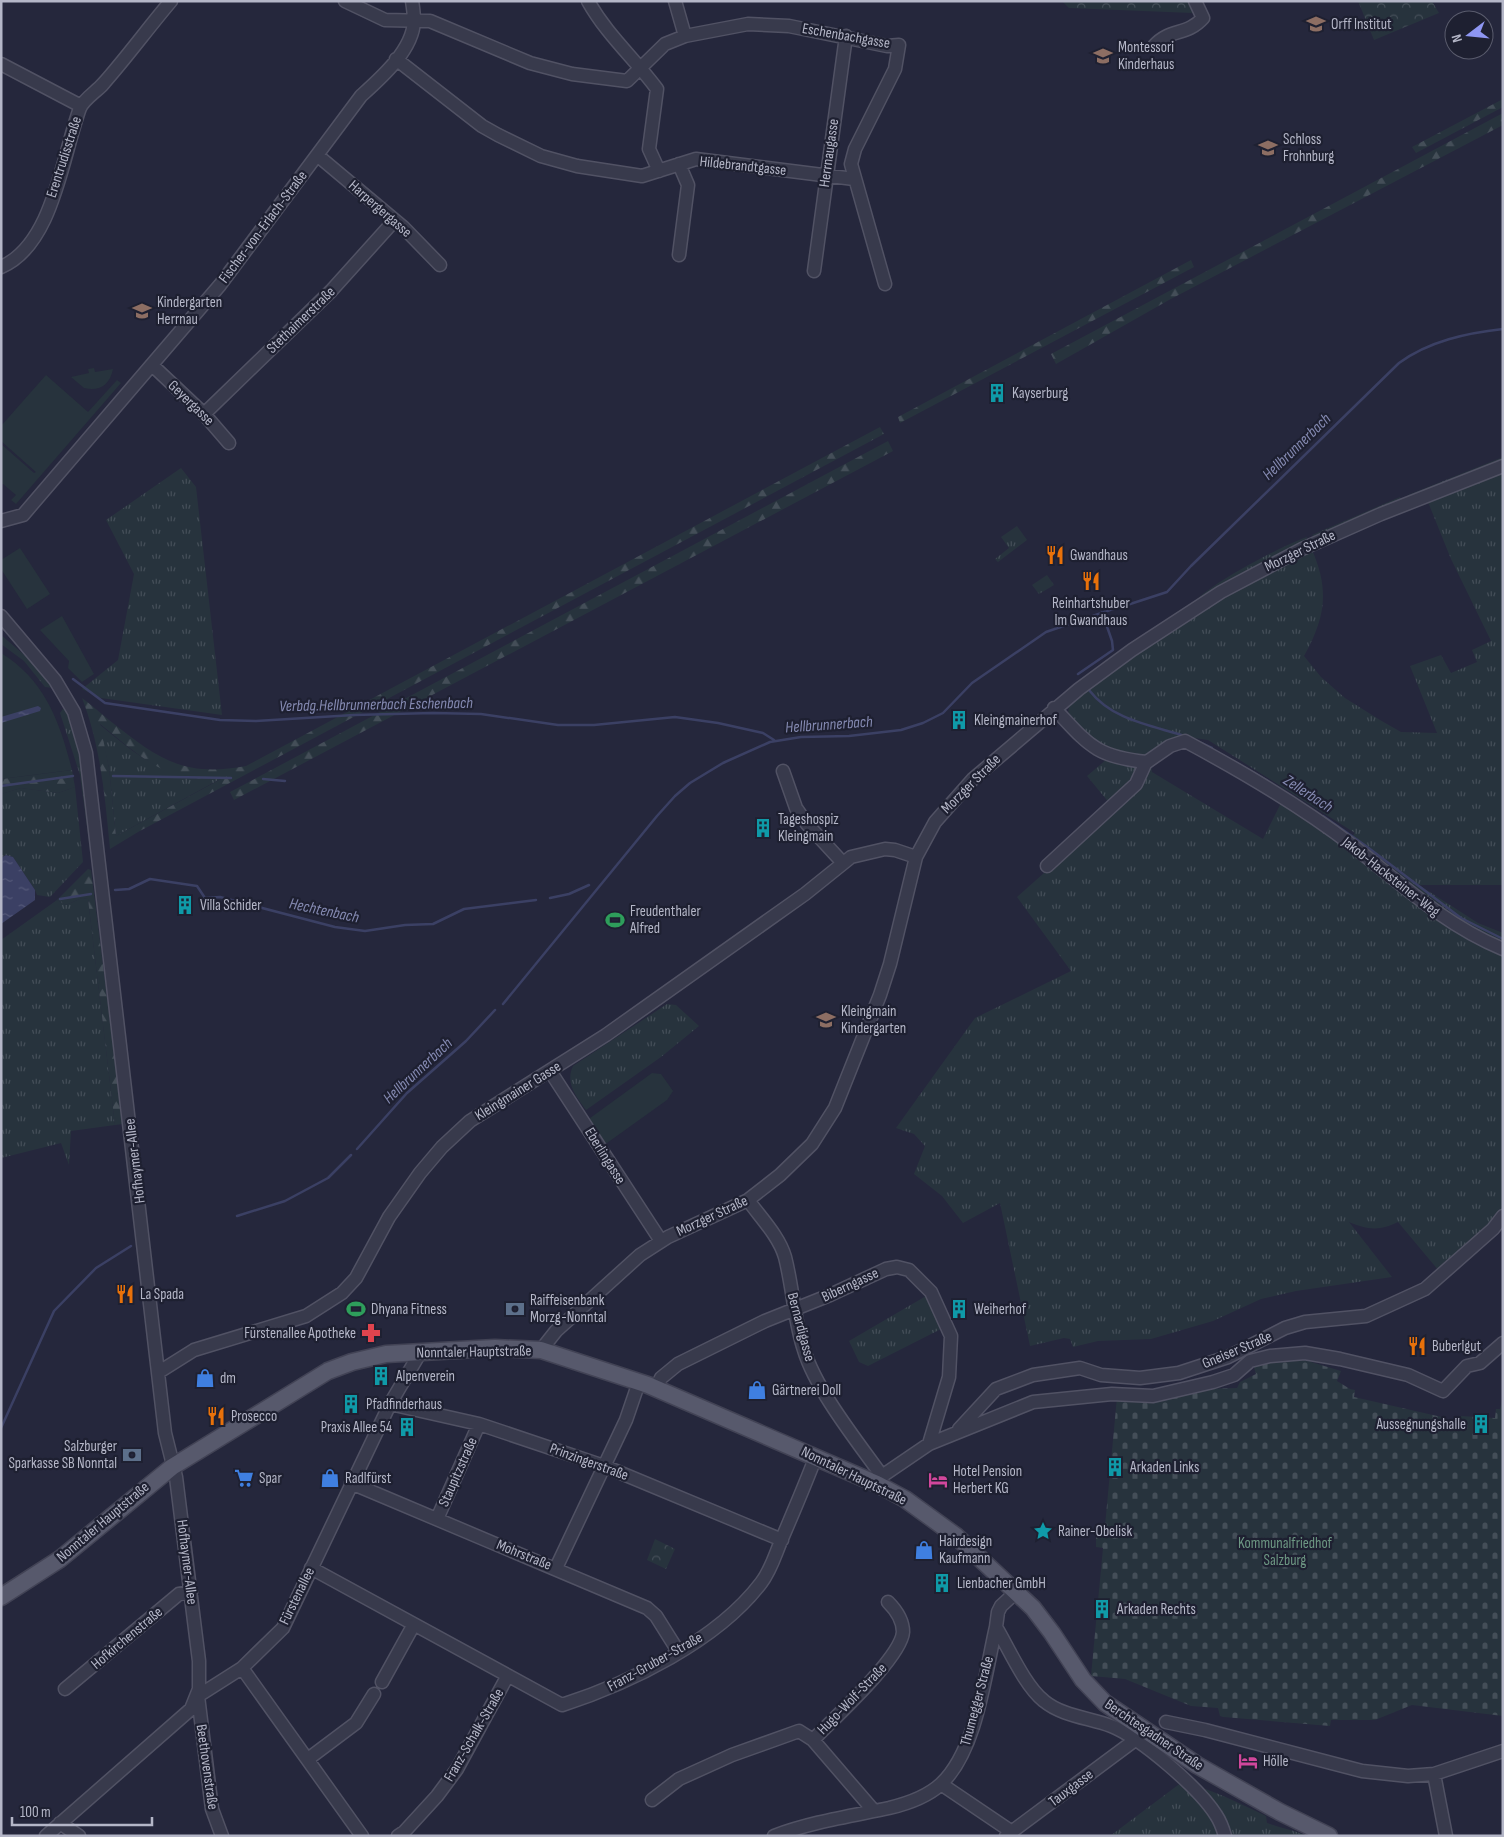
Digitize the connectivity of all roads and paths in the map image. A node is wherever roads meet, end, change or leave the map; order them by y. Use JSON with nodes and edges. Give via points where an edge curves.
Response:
{"nodes":[{"id":1,"x":171,"y":1,"type":"edge"},
{"id":2,"x":344,"y":1,"type":"edge"},
{"id":3,"x":412,"y":1,"type":"edge"},
{"id":4,"x":588,"y":1,"type":"edge"},
{"id":5,"x":675,"y":1,"type":"edge"},
{"id":6,"x":1196,"y":1,"type":"edge"},
{"id":7,"x":414,"y":22,"type":"junction"},
{"id":8,"x":685,"y":36,"type":"junction"},
{"id":9,"x":846,"y":36,"type":"junction"},
{"id":10,"x":1154,"y":46,"type":"dead end"},
{"id":11,"x":396,"y":59,"type":"junction"},
{"id":12,"x":1,"y":64,"type":"edge"},
{"id":13,"x":641,"y":68,"type":"junction"},
{"id":14,"x":81,"y":106,"type":"junction"},
{"id":15,"x":317,"y":155,"type":"junction"},
{"id":16,"x":679,"y":164,"type":"junction"},
{"id":17,"x":659,"y":171,"type":"junction"},
{"id":18,"x":826,"y":176,"type":"junction"},
{"id":19,"x":854,"y":179,"type":"junction"},
{"id":20,"x":394,"y":221,"type":"junction"},
{"id":21,"x":679,"y":255,"type":"dead end"},
{"id":22,"x":440,"y":265,"type":"dead end"},
{"id":23,"x":1,"y":267,"type":"edge"},
{"id":24,"x":814,"y":271,"type":"dead end"},
{"id":25,"x":885,"y":284,"type":"dead end"},
{"id":26,"x":152,"y":365,"type":"junction"},
{"id":27,"x":204,"y":414,"type":"junction"},
{"id":28,"x":229,"y":442,"type":"dead end"},
{"id":29,"x":1503,"y":466,"type":"edge"},
{"id":30,"x":1,"y":521,"type":"edge"},
{"id":31,"x":1,"y":616,"type":"edge"},
{"id":32,"x":1,"y":630,"type":"edge"},
{"id":33,"x":23,"y":643,"type":"junction"},
{"id":34,"x":1054,"y":708,"type":"junction"},
{"id":35,"x":1146,"y":762,"type":"junction"},
{"id":36,"x":783,"y":770,"type":"dead end"},
{"id":37,"x":916,"y":858,"type":"junction"},
{"id":38,"x":843,"y":863,"type":"junction"},
{"id":39,"x":1047,"y":866,"type":"dead end"},
{"id":40,"x":1503,"y":949,"type":"edge"},
{"id":41,"x":550,"y":1071,"type":"junction"},
{"id":42,"x":748,"y":1200,"type":"junction"},
{"id":43,"x":1503,"y":1216,"type":"edge"},
{"id":44,"x":661,"y":1241,"type":"junction"},
{"id":45,"x":794,"y":1310,"type":"junction"},
{"id":46,"x":1503,"y":1343,"type":"edge"},
{"id":47,"x":541,"y":1350,"type":"junction"},
{"id":48,"x":420,"y":1353,"type":"junction"},
{"id":49,"x":159,"y":1372,"type":"junction"},
{"id":50,"x":640,"y":1382,"type":"junction"},
{"id":51,"x":656,"y":1388,"type":"junction"},
{"id":52,"x":390,"y":1404,"type":"junction"},
{"id":53,"x":479,"y":1424,"type":"junction"},
{"id":54,"x":957,"y":1431,"type":"junction"},
{"id":55,"x":929,"y":1444,"type":"junction"},
{"id":56,"x":816,"y":1456,"type":"junction"},
{"id":57,"x":604,"y":1466,"type":"junction"},
{"id":58,"x":172,"y":1467,"type":"junction"},
{"id":59,"x":879,"y":1480,"type":"junction"},
{"id":60,"x":351,"y":1483,"type":"junction"},
{"id":61,"x":437,"y":1519,"type":"junction"},
{"id":62,"x":782,"y":1540,"type":"junction"},
{"id":63,"x":311,"y":1568,"type":"junction"},
{"id":64,"x":556,"y":1568,"type":"junction"},
{"id":65,"x":190,"y":1592,"type":"junction"},
{"id":66,"x":1016,"y":1592,"type":"junction"},
{"id":67,"x":1,"y":1597,"type":"edge"},
{"id":68,"x":888,"y":1602,"type":"dead end"},
{"id":69,"x":413,"y":1626,"type":"junction"},
{"id":70,"x":996,"y":1627,"type":"junction"},
{"id":71,"x":678,"y":1652,"type":"junction"},
{"id":72,"x":242,"y":1668,"type":"junction"},
{"id":73,"x":507,"y":1677,"type":"junction"},
{"id":74,"x":382,"y":1682,"type":"dead end"},
{"id":75,"x":65,"y":1690,"type":"dead end"},
{"id":76,"x":374,"y":1694,"type":"dead end"},
{"id":77,"x":198,"y":1696,"type":"junction"},
{"id":78,"x":1166,"y":1722,"type":"dead end"},
{"id":79,"x":812,"y":1740,"type":"junction"},
{"id":80,"x":1135,"y":1740,"type":"junction"},
{"id":81,"x":1503,"y":1751,"type":"edge"},
{"id":82,"x":308,"y":1759,"type":"junction"},
{"id":83,"x":1434,"y":1774,"type":"junction"},
{"id":84,"x":941,"y":1784,"type":"junction"},
{"id":85,"x":652,"y":1800,"type":"dead end"},
{"id":86,"x":874,"y":1811,"type":"junction"},
{"id":87,"x":60,"y":1823,"type":"junction"},
{"id":88,"x":404,"y":1834,"type":"edge"},
{"id":89,"x":1009,"y":1834,"type":"edge"},
{"id":90,"x":46,"y":1836,"type":"edge"},
{"id":91,"x":79,"y":1836,"type":"edge"},
{"id":92,"x":222,"y":1836,"type":"edge"},
{"id":93,"x":362,"y":1836,"type":"edge"},
{"id":94,"x":774,"y":1836,"type":"edge"},
{"id":95,"x":1225,"y":1836,"type":"edge"},
{"id":96,"x":1329,"y":1836,"type":"edge"},
{"id":97,"x":1446,"y":1836,"type":"edge"}],
"edges":[{"from":1,"to":14,"type":"street","name":"Erentrudisstraße"},
{"from":2,"to":7,"type":"street","via":[[385,20]]},
{"from":3,"to":7,"type":"street","name":"Fischer-von-Erlach-Straße"},
{"from":4,"to":13,"type":"street","via":[[598,19]]},
{"from":5,"to":8,"type":"street"},
{"from":6,"to":10,"type":"street","via":[[1203,18],[1195,27],[1162,38]]},
{"from":7,"to":11,"type":"street","name":"Fischer-von-Erlach-Straße","via":[[409,41]]},
{"from":7,"to":13,"type":"street","name":"Eschenbachgasse","via":[[430,21],[530,64],[572,74],[627,81]]},
{"from":8,"to":9,"type":"street","name":"Eschenbachgasse","via":[[758,23]]},
{"from":8,"to":13,"type":"street","name":"Eschenbachgasse","via":[[665,44]]},
{"from":9,"to":18,"type":"street","name":"Herrnaugasse"},
{"from":9,"to":19,"type":"street","name":"Eschenbachgasse","via":[[886,46],[899,45],[896,69],[855,149],[851,164]]},
{"from":11,"to":15,"type":"street","name":"Fischer-von-Erlach-Straße","via":[[361,96]]},
{"from":11,"to":17,"type":"street","name":"Hildebrandtgasse","via":[[482,126],[541,156],[577,166],[640,176]]},
{"from":12,"to":14,"type":"street"},
{"from":13,"to":17,"type":"street","via":[[657,90],[649,149]]},
{"from":14,"to":23,"type":"street","name":"Erentrudisstraße","via":[[36,237],[23,254]]},
{"from":15,"to":20,"type":"street","name":"Harpergergasse"},
{"from":15,"to":26,"type":"street","name":"Fischer-von-Erlach-Straße","via":[[220,285]]},
{"from":16,"to":17,"type":"street","name":"Hildebrandtgasse"},
{"from":16,"to":18,"type":"street","name":"Hildebrandtgasse","via":[[696,159]]},
{"from":16,"to":21,"type":"street","via":[[688,185]]},
{"from":18,"to":19,"type":"street","name":"Hildebrandtgasse"},
{"from":18,"to":24,"type":"street","name":"Herrnaugasse"},
{"from":19,"to":25,"type":"street","name":"Eschenbachgasse"},
{"from":20,"to":22,"type":"street","name":"Harpergergasse"},
{"from":20,"to":27,"type":"street","name":"Stethaimerstraße","via":[[332,291]]},
{"from":26,"to":27,"type":"street","name":"Geyergasse"},
{"from":26,"to":30,"type":"street","name":"Fischer-von-Erlach-Straße","via":[[23,515]]},
{"from":27,"to":28,"type":"street","name":"Geyergasse"},
{"from":29,"to":34,"type":"street","name":"Morzger Straße","via":[[1381,514],[1263,569],[1169,625]]},
{"from":31,"to":33,"type":"street","name":"Hofhaymer-Allee"},
{"from":32,"to":33,"type":"street","name":"Hofhaymer-Allee"},
{"from":33,"to":49,"type":"street","name":"Hofhaymer-Allee","via":[[48,670],[70,704],[84,748]]},
{"from":34,"to":35,"type":"street","via":[[1098,751]]},
{"from":34,"to":37,"type":"street","name":"Morzger Straße","via":[[956,796],[935,822]]},
{"from":35,"to":39,"type":"street","via":[[1136,784]]},
{"from":35,"to":40,"type":"street","name":"Jakob-Hacksteiner-Weg","via":[[1170,746],[1186,741],[1300,809],[1449,922]]},
{"from":36,"to":38,"type":"street","via":[[796,808]]},
{"from":37,"to":38,"type":"street","name":"Kleingmainer Gasse","via":[[885,849],[851,857]]},
{"from":37,"to":42,"type":"street","name":"Morzger Straße","via":[[885,981],[833,1112],[808,1150]]},
{"from":38,"to":41,"type":"street","name":"Kleingmainer Gasse","via":[[690,976]]},
{"from":41,"to":44,"type":"street","name":"Eberlingasse"},
{"from":41,"to":49,"type":"street","name":"Kleingmainer Gasse","via":[[470,1121],[442,1147],[389,1217],[356,1278],[342,1292],[306,1316],[194,1350]]},
{"from":42,"to":44,"type":"street","name":"Morzger Straße"},
{"from":42,"to":45,"type":"street","name":"Bernardigasse","via":[[785,1256]]},
{"from":43,"to":54,"type":"street","name":"Gneiser Straße","via":[[1493,1229],[1425,1289],[1366,1316],[1305,1322],[1285,1328],[1228,1357],[1179,1373],[1140,1378],[1101,1375],[1080,1368],[1034,1375],[996,1389]]},
{"from":44,"to":47,"type":"street","name":"Morzger Straße","via":[[620,1272],[556,1331]]},
{"from":45,"to":51,"type":"street","name":"Biberngasse","via":[[678,1364],[661,1378]]},
{"from":45,"to":55,"type":"street","name":"Biberngasse","via":[[886,1269],[909,1270],[918,1278],[937,1302],[951,1336],[952,1348],[949,1377]]},
{"from":45,"to":59,"type":"street","name":"Bernardigasse","via":[[809,1364]]},
{"from":46,"to":54,"type":"street","name":"Gneiser Straße","via":[[1480,1363],[1466,1366],[1443,1391],[1408,1375],[1374,1366],[1305,1353],[1288,1354],[1255,1359],[1234,1374],[1213,1382],[1153,1396],[1112,1394],[1045,1400]]},
{"from":47,"to":48,"type":"main road","name":"Nonntaler Hauptstraße","via":[[495,1348]]},
{"from":47,"to":50,"type":"main road","name":"Nonntaler Hauptstraße"},
{"from":48,"to":52,"type":"street","name":"Fürstenallee"},
{"from":48,"to":58,"type":"main road","name":"Nonntaler Hauptstraße","via":[[386,1354],[328,1371]]},
{"from":49,"to":58,"type":"street","name":"Hofhaymer-Allee"},
{"from":50,"to":51,"type":"main road","name":"Nonntaler Hauptstraße"},
{"from":50,"to":57,"type":"street"},
{"from":51,"to":56,"type":"main road","name":"Nonntaler Hauptstraße"},
{"from":52,"to":53,"type":"street","name":"Prinzingerstraße"},
{"from":52,"to":60,"type":"street","name":"Fürstenallee"},
{"from":53,"to":57,"type":"street","name":"Prinzingerstraße"},
{"from":53,"to":61,"type":"street","name":"Staupitzstraße"},
{"from":54,"to":55,"type":"street","name":"Gneiser Straße"},
{"from":55,"to":59,"type":"street","name":"Gneiser Straße"},
{"from":56,"to":59,"type":"main road","name":"Nonntaler Hauptstraße"},
{"from":56,"to":62,"type":"street","name":"Franz-Gruber-Straße"},
{"from":57,"to":62,"type":"street","name":"Prinzingerstraße"},
{"from":57,"to":64,"type":"street"},
{"from":58,"to":65,"type":"street","name":"Hofhaymer-Allee","via":[[176,1477]]},
{"from":58,"to":67,"type":"main road","name":"Nonntaler Hauptstraße","via":[[60,1559]]},
{"from":59,"to":66,"type":"main road","name":"Nonntaler Hauptstraße","via":[[946,1528]]},
{"from":60,"to":61,"type":"street","name":"Mohrstraße"},
{"from":60,"to":63,"type":"street","name":"Fürstenallee"},
{"from":61,"to":64,"type":"street","name":"Mohrstraße"},
{"from":62,"to":71,"type":"street","name":"Franz-Gruber-Straße","via":[[770,1569],[751,1594],[710,1632]]},
{"from":63,"to":69,"type":"street","name":"Franz-Gruber-Straße"},
{"from":63,"to":72,"type":"street","name":"Fürstenallee","via":[[283,1628]]},
{"from":64,"to":71,"type":"street","name":"Mohrstraße","via":[[647,1608],[656,1616]]},
{"from":65,"to":75,"type":"street","name":"Hofkirchenstraße","via":[[179,1594]]},
{"from":65,"to":77,"type":"street","name":"Hofhaymer-Allee","via":[[199,1661]]},
{"from":66,"to":70,"type":"street","name":"Thumegger Straße","via":[[1001,1606]]},
{"from":66,"to":96,"type":"main road","name":"Berchtesgadner Straße","via":[[1033,1608],[1083,1680],[1105,1703],[1196,1765]]},
{"from":68,"to":79,"type":"street","name":"Hugo-Wolf-Straße","via":[[897,1612],[903,1631],[894,1655]]},
{"from":69,"to":73,"type":"street","name":"Franz-Gruber-Straße"},
{"from":69,"to":74,"type":"street"},
{"from":70,"to":80,"type":"street","via":[[1032,1687],[1046,1703],[1110,1726]]},
{"from":70,"to":84,"type":"street","name":"Thumegger Straße","via":[[969,1742]]},
{"from":71,"to":73,"type":"street","name":"Franz-Gruber-Straße","via":[[620,1684],[562,1706]]},
{"from":72,"to":77,"type":"street","name":"Fürstenallee"},
{"from":72,"to":82,"type":"street"},
{"from":73,"to":88,"type":"street","name":"Franz-Schalk-Straße","via":[[457,1769]]},
{"from":76,"to":82,"type":"street","via":[[356,1723]]},
{"from":77,"to":87,"type":"street","name":"Fürstenallee","via":[[187,1714]]},
{"from":77,"to":92,"type":"street","name":"Beethovenstraße","via":[[212,1809]]},
{"from":78,"to":83,"type":"street","via":[[1362,1771],[1408,1776]]},
{"from":79,"to":85,"type":"street","via":[[799,1731],[732,1755],[679,1779]]},
{"from":79,"to":86,"type":"street","name":"Hugo-Wolf-Straße"},
{"from":80,"to":89,"type":"street","name":"Tauxgasse"},
{"from":80,"to":95,"type":"street","via":[[1189,1784],[1209,1805]]},
{"from":81,"to":83,"type":"street"},
{"from":82,"to":93,"type":"street"},
{"from":83,"to":97,"type":"street"},
{"from":84,"to":86,"type":"street","name":"Thumegger Straße","via":[[908,1801]]},
{"from":84,"to":89,"type":"street"},
{"from":86,"to":94,"type":"street","name":"Thumegger Straße"},
{"from":87,"to":90,"type":"street","name":"Fürstenallee"},
{"from":87,"to":91,"type":"street"}]}
